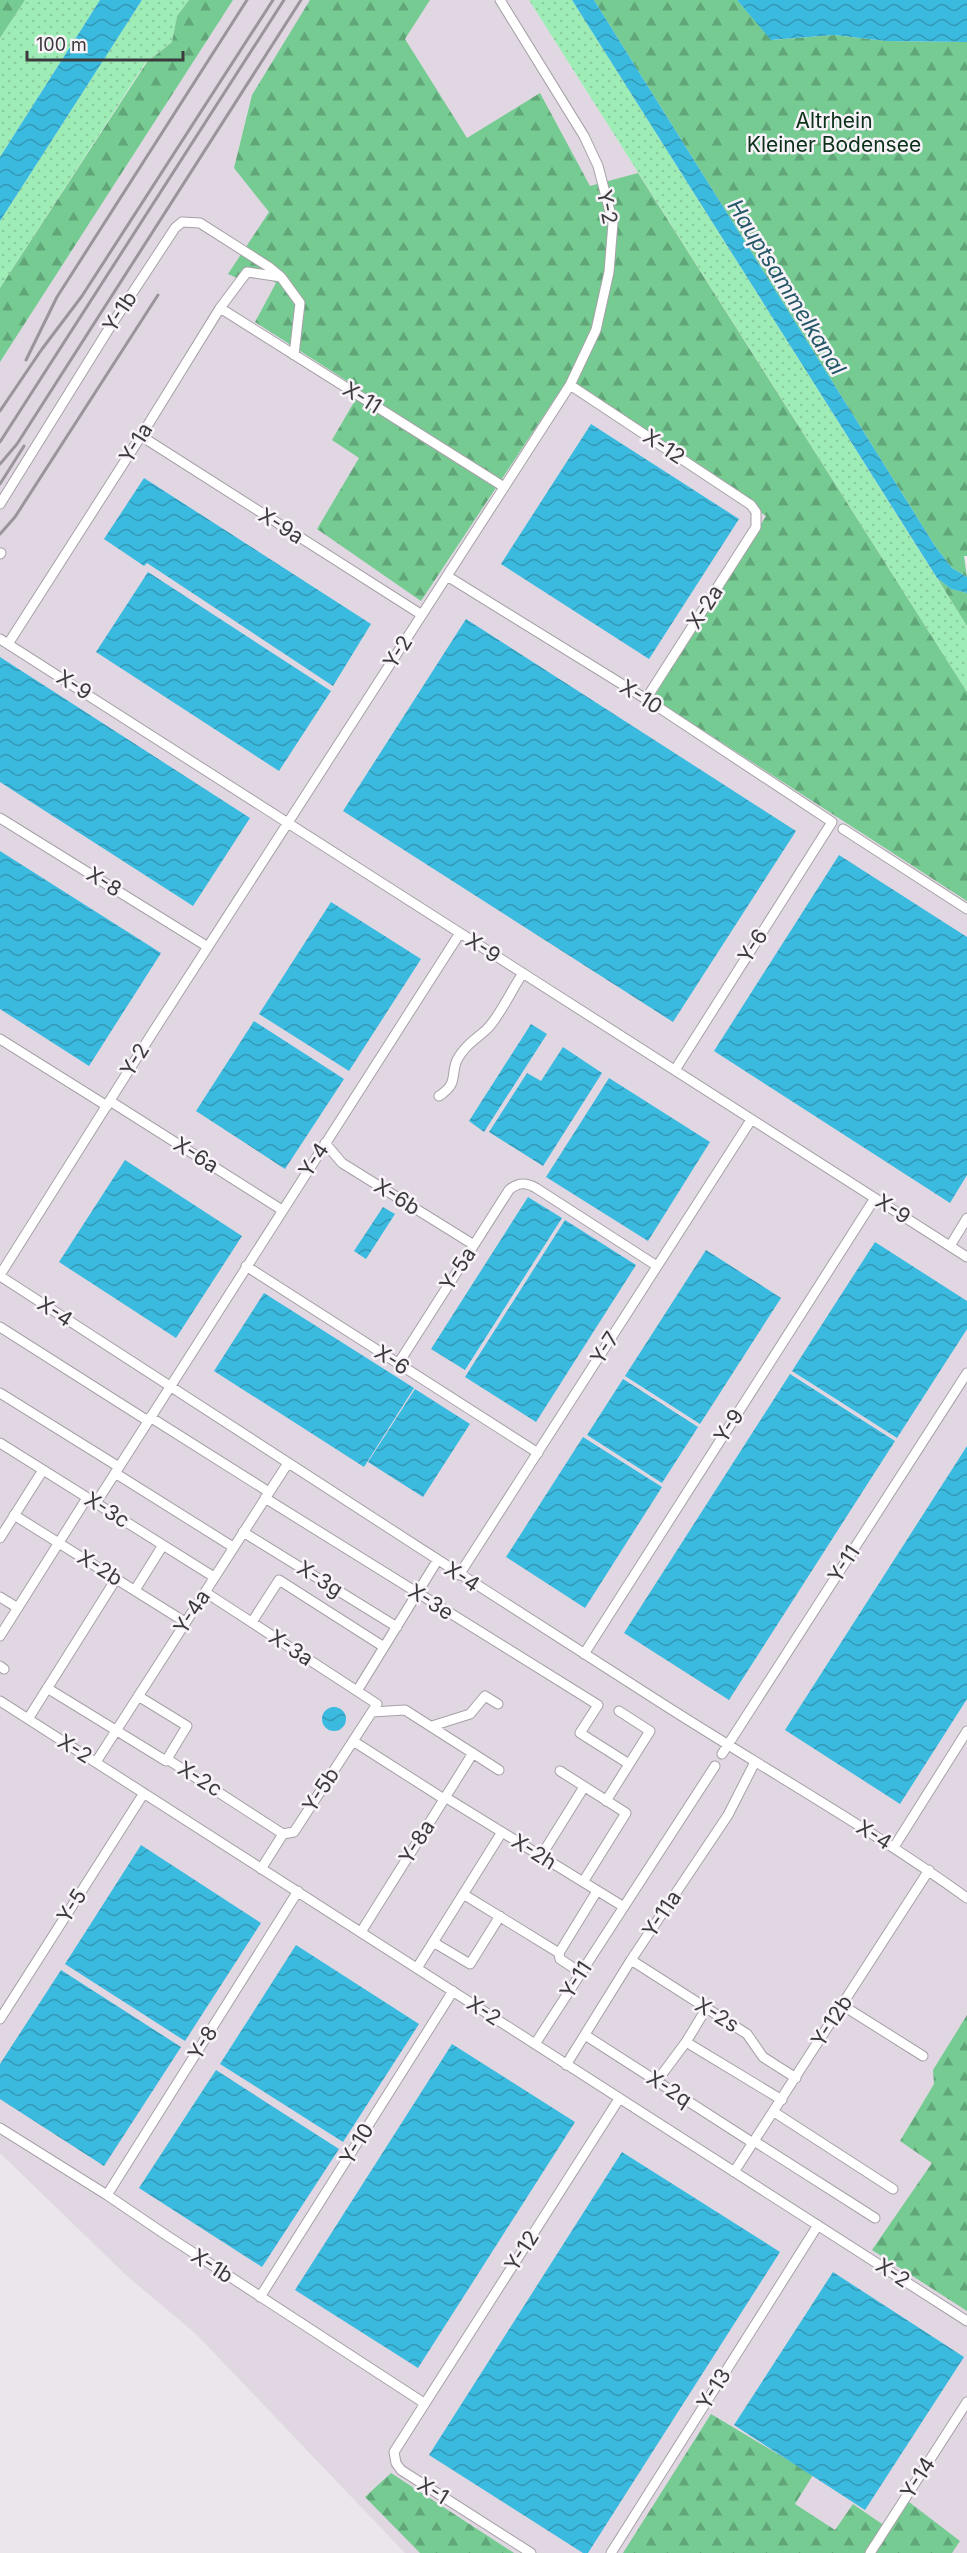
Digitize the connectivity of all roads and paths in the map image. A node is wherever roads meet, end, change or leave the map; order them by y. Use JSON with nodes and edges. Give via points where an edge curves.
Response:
{"nodes":[{"id":1,"x":500,"y":0,"type":"edge"},
{"id":2,"x":281,"y":277,"type":"junction"},
{"id":3,"x":220,"y":308,"type":"junction"},
{"id":4,"x":294,"y":355,"type":"junction"},
{"id":5,"x":570,"y":385,"type":"junction"},
{"id":6,"x":141,"y":436,"type":"junction"},
{"id":7,"x":504,"y":487,"type":"junction"},
{"id":8,"x":0,"y":504,"type":"edge"},
{"id":9,"x":756,"y":512,"type":"joint"},
{"id":10,"x":447,"y":576,"type":"junction"},
{"id":11,"x":422,"y":615,"type":"junction"},
{"id":12,"x":4,"y":641,"type":"edge"},
{"id":13,"x":646,"y":699,"type":"junction"},
{"id":14,"x":0,"y":818,"type":"edge"},
{"id":15,"x":289,"y":822,"type":"junction"},
{"id":16,"x":832,"y":822,"type":"joint"},
{"id":17,"x":843,"y":829,"type":"dead end"},
{"id":18,"x":967,"y":909,"type":"edge"},
{"id":19,"x":460,"y":933,"type":"junction"},
{"id":20,"x":208,"y":947,"type":"junction"},
{"id":21,"x":523,"y":973,"type":"junction"},
{"id":22,"x":0,"y":1039,"type":"edge"},
{"id":23,"x":675,"y":1070,"type":"junction"},
{"id":24,"x":439,"y":1096,"type":"dead end"},
{"id":25,"x":108,"y":1103,"type":"junction"},
{"id":26,"x":751,"y":1120,"type":"junction"},
{"id":27,"x":325,"y":1143,"type":"junction"},
{"id":28,"x":875,"y":1198,"type":"junction"},
{"id":29,"x":282,"y":1209,"type":"junction"},
{"id":30,"x":967,"y":1218,"type":"edge"},
{"id":31,"x":474,"y":1245,"type":"junction"},
{"id":32,"x":950,"y":1246,"type":"junction"},
{"id":33,"x":967,"y":1257,"type":"edge"},
{"id":34,"x":246,"y":1266,"type":"junction"},
{"id":35,"x":657,"y":1266,"type":"junction"},
{"id":36,"x":0,"y":1275,"type":"edge"},
{"id":37,"x":0,"y":1327,"type":"edge"},
{"id":38,"x":398,"y":1364,"type":"junction"},
{"id":39,"x":967,"y":1373,"type":"edge"},
{"id":40,"x":169,"y":1387,"type":"junction"},
{"id":41,"x":0,"y":1392,"type":"edge"},
{"id":42,"x":149,"y":1419,"type":"junction"},
{"id":43,"x":0,"y":1443,"type":"edge"},
{"id":44,"x":538,"y":1453,"type":"junction"},
{"id":45,"x":288,"y":1463,"type":"junction"},
{"id":46,"x":43,"y":1470,"type":"junction"},
{"id":47,"x":117,"y":1470,"type":"junction"},
{"id":48,"x":267,"y":1495,"type":"junction"},
{"id":49,"x":87,"y":1498,"type":"junction"},
{"id":50,"x":96,"y":1503,"type":"junction"},
{"id":51,"x":14,"y":1515,"type":"junction"},
{"id":52,"x":243,"y":1532,"type":"junction"},
{"id":53,"x":0,"y":1538,"type":"edge"},
{"id":54,"x":59,"y":1543,"type":"junction"},
{"id":55,"x":163,"y":1545,"type":"junction"},
{"id":56,"x":233,"y":1547,"type":"junction"},
{"id":57,"x":437,"y":1561,"type":"junction"},
{"id":58,"x":459,"y":1575,"type":"junction"},
{"id":59,"x":214,"y":1577,"type":"junction"},
{"id":60,"x":116,"y":1579,"type":"junction"},
{"id":61,"x":135,"y":1590,"type":"junction"},
{"id":62,"x":205,"y":1592,"type":"junction"},
{"id":63,"x":417,"y":1593,"type":"junction"},
{"id":64,"x":0,"y":1597,"type":"edge"},
{"id":65,"x":18,"y":1608,"type":"junction"},
{"id":66,"x":185,"y":1622,"type":"junction"},
{"id":67,"x":252,"y":1622,"type":"junction"},
{"id":68,"x":397,"y":1627,"type":"junction"},
{"id":69,"x":0,"y":1636,"type":"edge"},
{"id":70,"x":384,"y":1647,"type":"junction"},
{"id":71,"x":584,"y":1654,"type":"junction"},
{"id":72,"x":47,"y":1688,"type":"junction"},
{"id":73,"x":357,"y":1691,"type":"junction"},
{"id":74,"x":138,"y":1696,"type":"junction"},
{"id":75,"x":0,"y":1701,"type":"edge"},
{"id":76,"x":498,"y":1704,"type":"dead end"},
{"id":77,"x":375,"y":1708,"type":"junction"},
{"id":78,"x":619,"y":1711,"type":"dead end"},
{"id":79,"x":28,"y":1719,"type":"junction"},
{"id":80,"x":432,"y":1726,"type":"junction"},
{"id":81,"x":116,"y":1730,"type":"junction"},
{"id":82,"x":967,"y":1731,"type":"edge"},
{"id":83,"x":353,"y":1741,"type":"junction"},
{"id":84,"x":728,"y":1746,"type":"junction"},
{"id":85,"x":473,"y":1752,"type":"junction"},
{"id":86,"x":722,"y":1754,"type":"dead end"},
{"id":87,"x":167,"y":1759,"type":"junction"},
{"id":88,"x":96,"y":1762,"type":"junction"},
{"id":89,"x":755,"y":1762,"type":"junction"},
{"id":90,"x":629,"y":1764,"type":"junction"},
{"id":91,"x":715,"y":1766,"type":"dead end"},
{"id":92,"x":499,"y":1770,"type":"dead end"},
{"id":93,"x":560,"y":1771,"type":"dead end"},
{"id":94,"x":584,"y":1787,"type":"junction"},
{"id":95,"x":144,"y":1793,"type":"junction"},
{"id":96,"x":445,"y":1798,"type":"junction"},
{"id":97,"x":606,"y":1801,"type":"junction"},
{"id":98,"x":502,"y":1832,"type":"junction"},
{"id":99,"x":283,"y":1834,"type":"junction"},
{"id":100,"x":894,"y":1847,"type":"junction"},
{"id":101,"x":541,"y":1856,"type":"junction"},
{"id":102,"x":261,"y":1869,"type":"junction"},
{"id":103,"x":928,"y":1870,"type":"junction"},
{"id":104,"x":583,"y":1882,"type":"junction"},
{"id":105,"x":597,"y":1891,"type":"junction"},
{"id":106,"x":298,"y":1892,"type":"junction"},
{"id":107,"x":463,"y":1894,"type":"junction"},
{"id":108,"x":967,"y":1898,"type":"edge"},
{"id":109,"x":624,"y":1907,"type":"junction"},
{"id":110,"x":500,"y":1916,"type":"junction"},
{"id":111,"x":361,"y":1932,"type":"junction"},
{"id":112,"x":433,"y":1942,"type":"junction"},
{"id":113,"x":559,"y":1953,"type":"junction"},
{"id":114,"x":631,"y":1960,"type":"junction"},
{"id":115,"x":417,"y":1968,"type":"junction"},
{"id":116,"x":581,"y":1973,"type":"junction"},
{"id":117,"x":453,"y":1991,"type":"junction"},
{"id":118,"x":842,"y":2005,"type":"junction"},
{"id":119,"x":706,"y":2009,"type":"junction"},
{"id":120,"x":0,"y":2019,"type":"edge"},
{"id":121,"x":585,"y":2035,"type":"junction"},
{"id":122,"x":687,"y":2042,"type":"junction"},
{"id":123,"x":535,"y":2044,"type":"junction"},
{"id":124,"x":923,"y":2056,"type":"dead end"},
{"id":125,"x":566,"y":2066,"type":"junction"},
{"id":126,"x":796,"y":2078,"type":"junction"},
{"id":127,"x":657,"y":2081,"type":"junction"},
{"id":128,"x":619,"y":2099,"type":"junction"},
{"id":129,"x":782,"y":2100,"type":"junction"},
{"id":130,"x":774,"y":2112,"type":"junction"},
{"id":131,"x":0,"y":2128,"type":"edge"},
{"id":132,"x":754,"y":2142,"type":"junction"},
{"id":133,"x":735,"y":2172,"type":"junction"},
{"id":134,"x":892,"y":2189,"type":"dead end"},
{"id":135,"x":107,"y":2195,"type":"junction"},
{"id":136,"x":875,"y":2218,"type":"dead end"},
{"id":137,"x":818,"y":2225,"type":"junction"},
{"id":138,"x":260,"y":2297,"type":"junction"},
{"id":139,"x":967,"y":2321,"type":"edge"},
{"id":140,"x":967,"y":2402,"type":"edge"},
{"id":141,"x":424,"y":2403,"type":"junction"},
{"id":142,"x":531,"y":2553,"type":"edge"},
{"id":143,"x":611,"y":2553,"type":"edge"},
{"id":144,"x":870,"y":2553,"type":"edge"}],
"edges":[{"from":1,"to":5,"type":"street","name":"Y-2","via":[[584,136],[598,166],[613,223],[609,272],[596,330]]},
{"from":2,"to":3,"type":"street","name":"Y-1a","via":[[247,272]]},
{"from":2,"to":4,"type":"street","via":[[300,303]]},
{"from":2,"to":8,"type":"street","name":"Y-1b","via":[[200,223],[182,222],[110,327]]},
{"from":3,"to":4,"type":"street","name":"X-11"},
{"from":3,"to":6,"type":"street","name":"Y-1a"},
{"from":4,"to":7,"type":"street","name":"X-11"},
{"from":5,"to":7,"type":"street","name":"Y-2"},
{"from":5,"to":9,"type":"street","name":"X-12"},
{"from":6,"to":11,"type":"street","name":"X-9a"},
{"from":6,"to":12,"type":"street","name":"Y-1a"},
{"from":7,"to":10,"type":"street","name":"Y-2"},
{"from":9,"to":13,"type":"street","name":"X-2a","via":[[756,527]]},
{"from":10,"to":11,"type":"street","name":"Y-2"},
{"from":10,"to":13,"type":"street","name":"X-10"},
{"from":11,"to":15,"type":"street","name":"Y-2"},
{"from":12,"to":15,"type":"street","name":"X-9"},
{"from":13,"to":16,"type":"street","name":"X-10"},
{"from":14,"to":20,"type":"street","name":"X-8"},
{"from":15,"to":19,"type":"street","name":"X-9"},
{"from":15,"to":20,"type":"street","name":"Y-2"},
{"from":16,"to":23,"type":"street","name":"Y-6"},
{"from":17,"to":18,"type":"street"},
{"from":19,"to":21,"type":"street","name":"X-9"},
{"from":19,"to":27,"type":"street","name":"Y-4"},
{"from":20,"to":25,"type":"street","name":"Y-2"},
{"from":21,"to":23,"type":"street","name":"X-9"},
{"from":21,"to":24,"type":"street","via":[[488,1028],[471,1041],[457,1061],[455,1078]]},
{"from":22,"to":25,"type":"street","name":"X-6a"},
{"from":23,"to":26,"type":"street","name":"X-9"},
{"from":25,"to":29,"type":"street","name":"X-6a"},
{"from":25,"to":36,"type":"street","name":"Y-2"},
{"from":26,"to":28,"type":"street","name":"X-9"},
{"from":26,"to":35,"type":"street","name":"Y-7"},
{"from":27,"to":29,"type":"street","name":"Y-4"},
{"from":27,"to":31,"type":"street","name":"X-6b","via":[[342,1163]]},
{"from":28,"to":32,"type":"street","name":"X-9"},
{"from":28,"to":71,"type":"street","name":"Y-9"},
{"from":29,"to":34,"type":"street","name":"Y-4"},
{"from":30,"to":32,"type":"street"},
{"from":31,"to":35,"type":"street","name":"Y-5a","via":[[509,1190],[524,1183]]},
{"from":31,"to":38,"type":"street","name":"Y-5a"},
{"from":32,"to":33,"type":"street","name":"X-9"},
{"from":34,"to":38,"type":"street","name":"X-6"},
{"from":34,"to":40,"type":"street","name":"Y-4"},
{"from":35,"to":44,"type":"street","name":"Y-7"},
{"from":36,"to":40,"type":"street","name":"X-4"},
{"from":37,"to":42,"type":"street","name":"X-3e"},
{"from":38,"to":44,"type":"street","name":"X-6"},
{"from":39,"to":84,"type":"street","name":"Y-11"},
{"from":40,"to":42,"type":"street"},
{"from":40,"to":45,"type":"street","name":"X-4"},
{"from":41,"to":47,"type":"street"},
{"from":42,"to":47,"type":"street"},
{"from":42,"to":48,"type":"street","name":"X-3e"},
{"from":43,"to":46,"type":"street","name":"X-3c"},
{"from":44,"to":58,"type":"street","name":"Y-7"},
{"from":45,"to":48,"type":"street","name":"Y-4a"},
{"from":45,"to":57,"type":"street","name":"X-4"},
{"from":46,"to":49,"type":"street","name":"X-3c"},
{"from":46,"to":51,"type":"street"},
{"from":47,"to":50,"type":"street"},
{"from":47,"to":56,"type":"street"},
{"from":48,"to":52,"type":"street","name":"Y-4a"},
{"from":48,"to":63,"type":"street","name":"X-3e"},
{"from":49,"to":50,"type":"street","name":"X-3c"},
{"from":49,"to":54,"type":"street"},
{"from":50,"to":55,"type":"street","name":"X-3c"},
{"from":51,"to":53,"type":"street"},
{"from":51,"to":54,"type":"street","name":"X-2b"},
{"from":52,"to":56,"type":"street","name":"Y-4a"},
{"from":52,"to":68,"type":"street","name":"X-3g"},
{"from":54,"to":60,"type":"street","name":"X-2b"},
{"from":54,"to":65,"type":"street"},
{"from":55,"to":59,"type":"street","name":"X-3c"},
{"from":55,"to":61,"type":"street"},
{"from":56,"to":59,"type":"street","name":"Y-4a"},
{"from":57,"to":58,"type":"street","name":"X-4"},
{"from":57,"to":63,"type":"street"},
{"from":58,"to":71,"type":"street","name":"X-4"},
{"from":59,"to":62,"type":"street","name":"Y-4a"},
{"from":60,"to":61,"type":"street","name":"X-2b"},
{"from":60,"to":72,"type":"street"},
{"from":61,"to":66,"type":"street","name":"X-2b"},
{"from":62,"to":66,"type":"street","name":"Y-4a"},
{"from":62,"to":67,"type":"street","name":"X-3a"},
{"from":63,"to":68,"type":"street"},
{"from":63,"to":90,"type":"street","name":"X-3e","via":[[598,1706],[580,1733]]},
{"from":64,"to":65,"type":"street"},
{"from":65,"to":69,"type":"street"},
{"from":66,"to":74,"type":"street","name":"Y-4a"},
{"from":67,"to":70,"type":"street","via":[[279,1580]]},
{"from":67,"to":73,"type":"street","name":"X-3a"},
{"from":68,"to":70,"type":"street"},
{"from":70,"to":73,"type":"street"},
{"from":71,"to":84,"type":"street","name":"X-4"},
{"from":72,"to":79,"type":"street"},
{"from":72,"to":81,"type":"street"},
{"from":73,"to":77,"type":"street","name":"X-3a"},
{"from":74,"to":81,"type":"street","name":"Y-4a"},
{"from":74,"to":87,"type":"street","via":[[187,1726]]},
{"from":75,"to":79,"type":"street","name":"X-2"},
{"from":76,"to":80,"type":"street","via":[[485,1696],[470,1714]]},
{"from":77,"to":80,"type":"street","via":[[405,1710]]},
{"from":77,"to":83,"type":"street","name":"Y-5b"},
{"from":78,"to":90,"type":"street","via":[[650,1731]]},
{"from":79,"to":88,"type":"street","name":"X-2"},
{"from":80,"to":85,"type":"street"},
{"from":81,"to":87,"type":"street","name":"X-2c"},
{"from":81,"to":88,"type":"street","name":"Y-4a"},
{"from":82,"to":100,"type":"street"},
{"from":83,"to":96,"type":"street","name":"X-2h"},
{"from":83,"to":99,"type":"street","name":"Y-5b","via":[[294,1832]]},
{"from":84,"to":86,"type":"street","name":"Y-11"},
{"from":84,"to":89,"type":"street","name":"X-4"},
{"from":85,"to":92,"type":"street"},
{"from":85,"to":96,"type":"street","name":"Y-8a"},
{"from":87,"to":99,"type":"street","name":"X-2c"},
{"from":88,"to":95,"type":"street","name":"X-2"},
{"from":89,"to":100,"type":"street","name":"X-4"},
{"from":89,"to":114,"type":"street","name":"Y-11a","via":[[728,1815]]},
{"from":90,"to":97,"type":"street"},
{"from":91,"to":109,"type":"street","name":"Y-11"},
{"from":93,"to":94,"type":"street"},
{"from":94,"to":97,"type":"street"},
{"from":94,"to":101,"type":"street"},
{"from":95,"to":102,"type":"street","name":"X-2"},
{"from":95,"to":120,"type":"street","name":"Y-5"},
{"from":96,"to":98,"type":"street","name":"X-2h"},
{"from":96,"to":111,"type":"street","name":"Y-8a"},
{"from":97,"to":104,"type":"street","via":[[626,1813]]},
{"from":98,"to":101,"type":"street","name":"X-2h"},
{"from":98,"to":107,"type":"street"},
{"from":99,"to":102,"type":"street","name":"Y-5b"},
{"from":100,"to":103,"type":"street","name":"X-4"},
{"from":101,"to":104,"type":"street","name":"X-2h"},
{"from":102,"to":106,"type":"street","name":"X-2"},
{"from":103,"to":108,"type":"street","name":"X-4"},
{"from":103,"to":118,"type":"street","name":"Y-12b"},
{"from":104,"to":105,"type":"street","name":"X-2h"},
{"from":105,"to":109,"type":"street","name":"X-2h"},
{"from":105,"to":113,"type":"street"},
{"from":106,"to":111,"type":"street","name":"X-2"},
{"from":106,"to":135,"type":"street","name":"Y-8"},
{"from":107,"to":110,"type":"street"},
{"from":107,"to":112,"type":"street"},
{"from":109,"to":116,"type":"street","name":"Y-11"},
{"from":110,"to":112,"type":"street","via":[[470,1964]]},
{"from":110,"to":113,"type":"street"},
{"from":111,"to":115,"type":"street","name":"X-2"},
{"from":112,"to":115,"type":"street"},
{"from":113,"to":116,"type":"street","via":[[560,1959]]},
{"from":114,"to":119,"type":"street","name":"X-2s"},
{"from":114,"to":121,"type":"street","name":"Y-11a"},
{"from":115,"to":117,"type":"street","name":"X-2"},
{"from":116,"to":123,"type":"street","name":"Y-11"},
{"from":117,"to":123,"type":"street","name":"X-2"},
{"from":117,"to":138,"type":"street","name":"Y-10"},
{"from":118,"to":124,"type":"street"},
{"from":118,"to":126,"type":"street","name":"Y-12b"},
{"from":119,"to":122,"type":"street"},
{"from":119,"to":126,"type":"street","name":"X-2s","via":[[747,2034],[763,2057]]},
{"from":121,"to":125,"type":"street","name":"Y-11a"},
{"from":121,"to":127,"type":"street","name":"X-2q"},
{"from":122,"to":127,"type":"street"},
{"from":122,"to":129,"type":"street"},
{"from":123,"to":125,"type":"street","name":"X-2"},
{"from":125,"to":128,"type":"street","name":"X-2"},
{"from":126,"to":129,"type":"street","name":"Y-12b"},
{"from":127,"to":132,"type":"street","name":"X-2q"},
{"from":128,"to":133,"type":"street","name":"X-2"},
{"from":128,"to":141,"type":"street","name":"Y-12"},
{"from":129,"to":130,"type":"street","name":"Y-12b"},
{"from":130,"to":132,"type":"street","name":"Y-12b"},
{"from":130,"to":134,"type":"street"},
{"from":131,"to":135,"type":"street","name":"X-1b"},
{"from":132,"to":133,"type":"street","name":"Y-12b"},
{"from":132,"to":136,"type":"street","name":"X-2q"},
{"from":133,"to":137,"type":"street","name":"X-2"},
{"from":135,"to":138,"type":"street","name":"X-1b"},
{"from":137,"to":139,"type":"street","name":"X-2"},
{"from":137,"to":143,"type":"street","name":"Y-13"},
{"from":138,"to":141,"type":"street","name":"X-1b"},
{"from":140,"to":144,"type":"street","name":"Y-14"},
{"from":141,"to":142,"type":"street","name":"X-1","via":[[396,2448],[394,2458],[398,2466]]}]}
